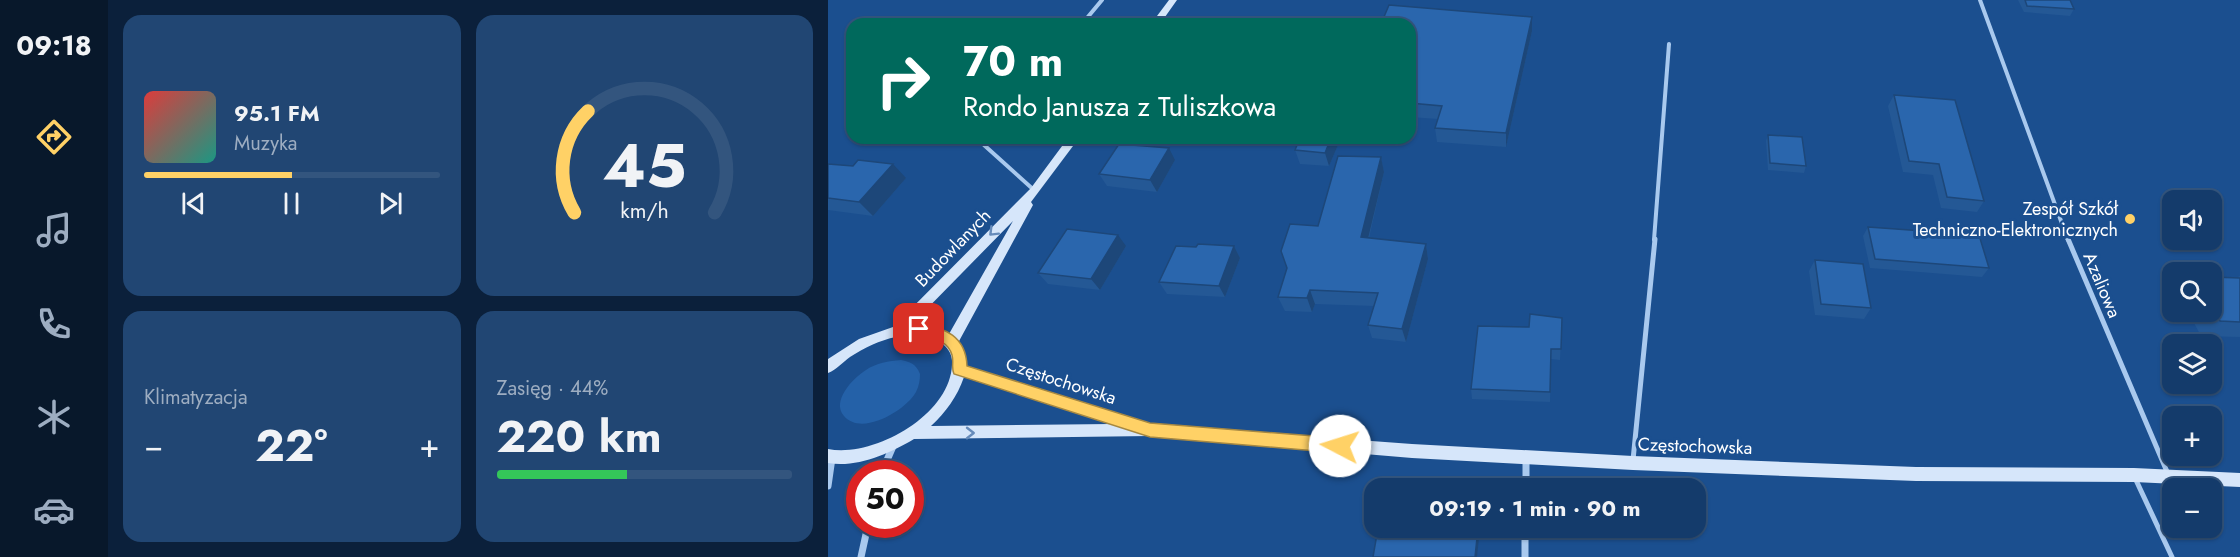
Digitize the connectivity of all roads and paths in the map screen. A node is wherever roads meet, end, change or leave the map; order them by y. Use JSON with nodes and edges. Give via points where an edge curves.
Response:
{"nodes":[{"id":1,"x":1102,"y":0,"type":"edge"},
{"id":2,"x":1173,"y":0,"type":"edge"},
{"id":3,"x":1980,"y":0,"type":"edge"},
{"id":4,"x":1087,"y":18,"type":"edge"},
{"id":5,"x":1160,"y":18,"type":"edge"},
{"id":6,"x":1669,"y":44,"type":"dead end"},
{"id":7,"x":985,"y":144,"type":"edge"},
{"id":8,"x":1070,"y":144,"type":"edge"},
{"id":9,"x":1035,"y":191,"type":"junction"},
{"id":10,"x":897,"y":331,"type":"junction"},
{"id":11,"x":951,"y":341,"type":"junction"},
{"id":12,"x":829,"y":366,"type":"edge"},
{"id":13,"x":959,"y":370,"type":"junction"},
{"id":14,"x":1150,"y":430,"type":"junction"},
{"id":15,"x":912,"y":433,"type":"junction"},
{"id":16,"x":894,"y":444,"type":"junction"},
{"id":17,"x":830,"y":456,"type":"edge"},
{"id":18,"x":1526,"y":457,"type":"junction"},
{"id":19,"x":887,"y":460,"type":"edge"},
{"id":20,"x":1633,"y":463,"type":"junction"},
{"id":21,"x":2134,"y":476,"type":"junction"},
{"id":22,"x":2169,"y":477,"type":"junction"},
{"id":23,"x":1526,"y":478,"type":"edge"},
{"id":24,"x":2240,"y":480,"type":"edge"},
{"id":25,"x":828,"y":486,"type":"edge"},
{"id":26,"x":865,"y":538,"type":"edge"},
{"id":27,"x":1526,"y":538,"type":"edge"},
{"id":28,"x":861,"y":557,"type":"edge"},
{"id":29,"x":1525,"y":557,"type":"edge"},
{"id":30,"x":2172,"y":557,"type":"edge"}],
"edges":[{"from":1,"to":4,"type":"lane"},
{"from":2,"to":5,"type":"main road"},
{"from":3,"to":22,"type":"lane","name":"Azaliowa","via":[[2072,250]]},
{"from":6,"to":20,"type":"lane","via":[[1665,134]]},
{"from":7,"to":9,"type":"lane"},
{"from":8,"to":9,"type":"main road","name":"Budowlanych"},
{"from":9,"to":10,"type":"main road","name":"Budowlanych","one_way":true},
{"from":9,"to":11,"type":"main road","name":"Budowlanych"},
{"from":10,"to":11,"type":"main road","via":[[919,329]]},
{"from":10,"to":12,"type":"main road","via":[[863,343]]},
{"from":11,"to":13,"type":"main road","via":[[959,354]]},
{"from":13,"to":14,"type":"main road","name":"Częstochowska"},
{"from":13,"to":15,"type":"main road","via":[[944,403]]},
{"from":15,"to":14,"type":"main road","name":"Częstochowska","one_way":true},
{"from":14,"to":18,"type":"main road","name":"Częstochowska","via":[[1412,452]]},
{"from":15,"to":16,"type":"main road"},
{"from":16,"to":17,"type":"main road","via":[[852,457]]},
{"from":16,"to":19,"type":"street"},
{"from":17,"to":25,"type":"street"},
{"from":18,"to":20,"type":"main road","name":"Częstochowska"},
{"from":18,"to":23,"type":"street"},
{"from":20,"to":21,"type":"main road","name":"Częstochowska","via":[[1916,474]]},
{"from":21,"to":22,"type":"main road","name":"Częstochowska"},
{"from":21,"to":30,"type":"lane"},
{"from":22,"to":24,"type":"main road","name":"Częstochowska"},
{"from":26,"to":28,"type":"street"},
{"from":27,"to":29,"type":"street"}]}
